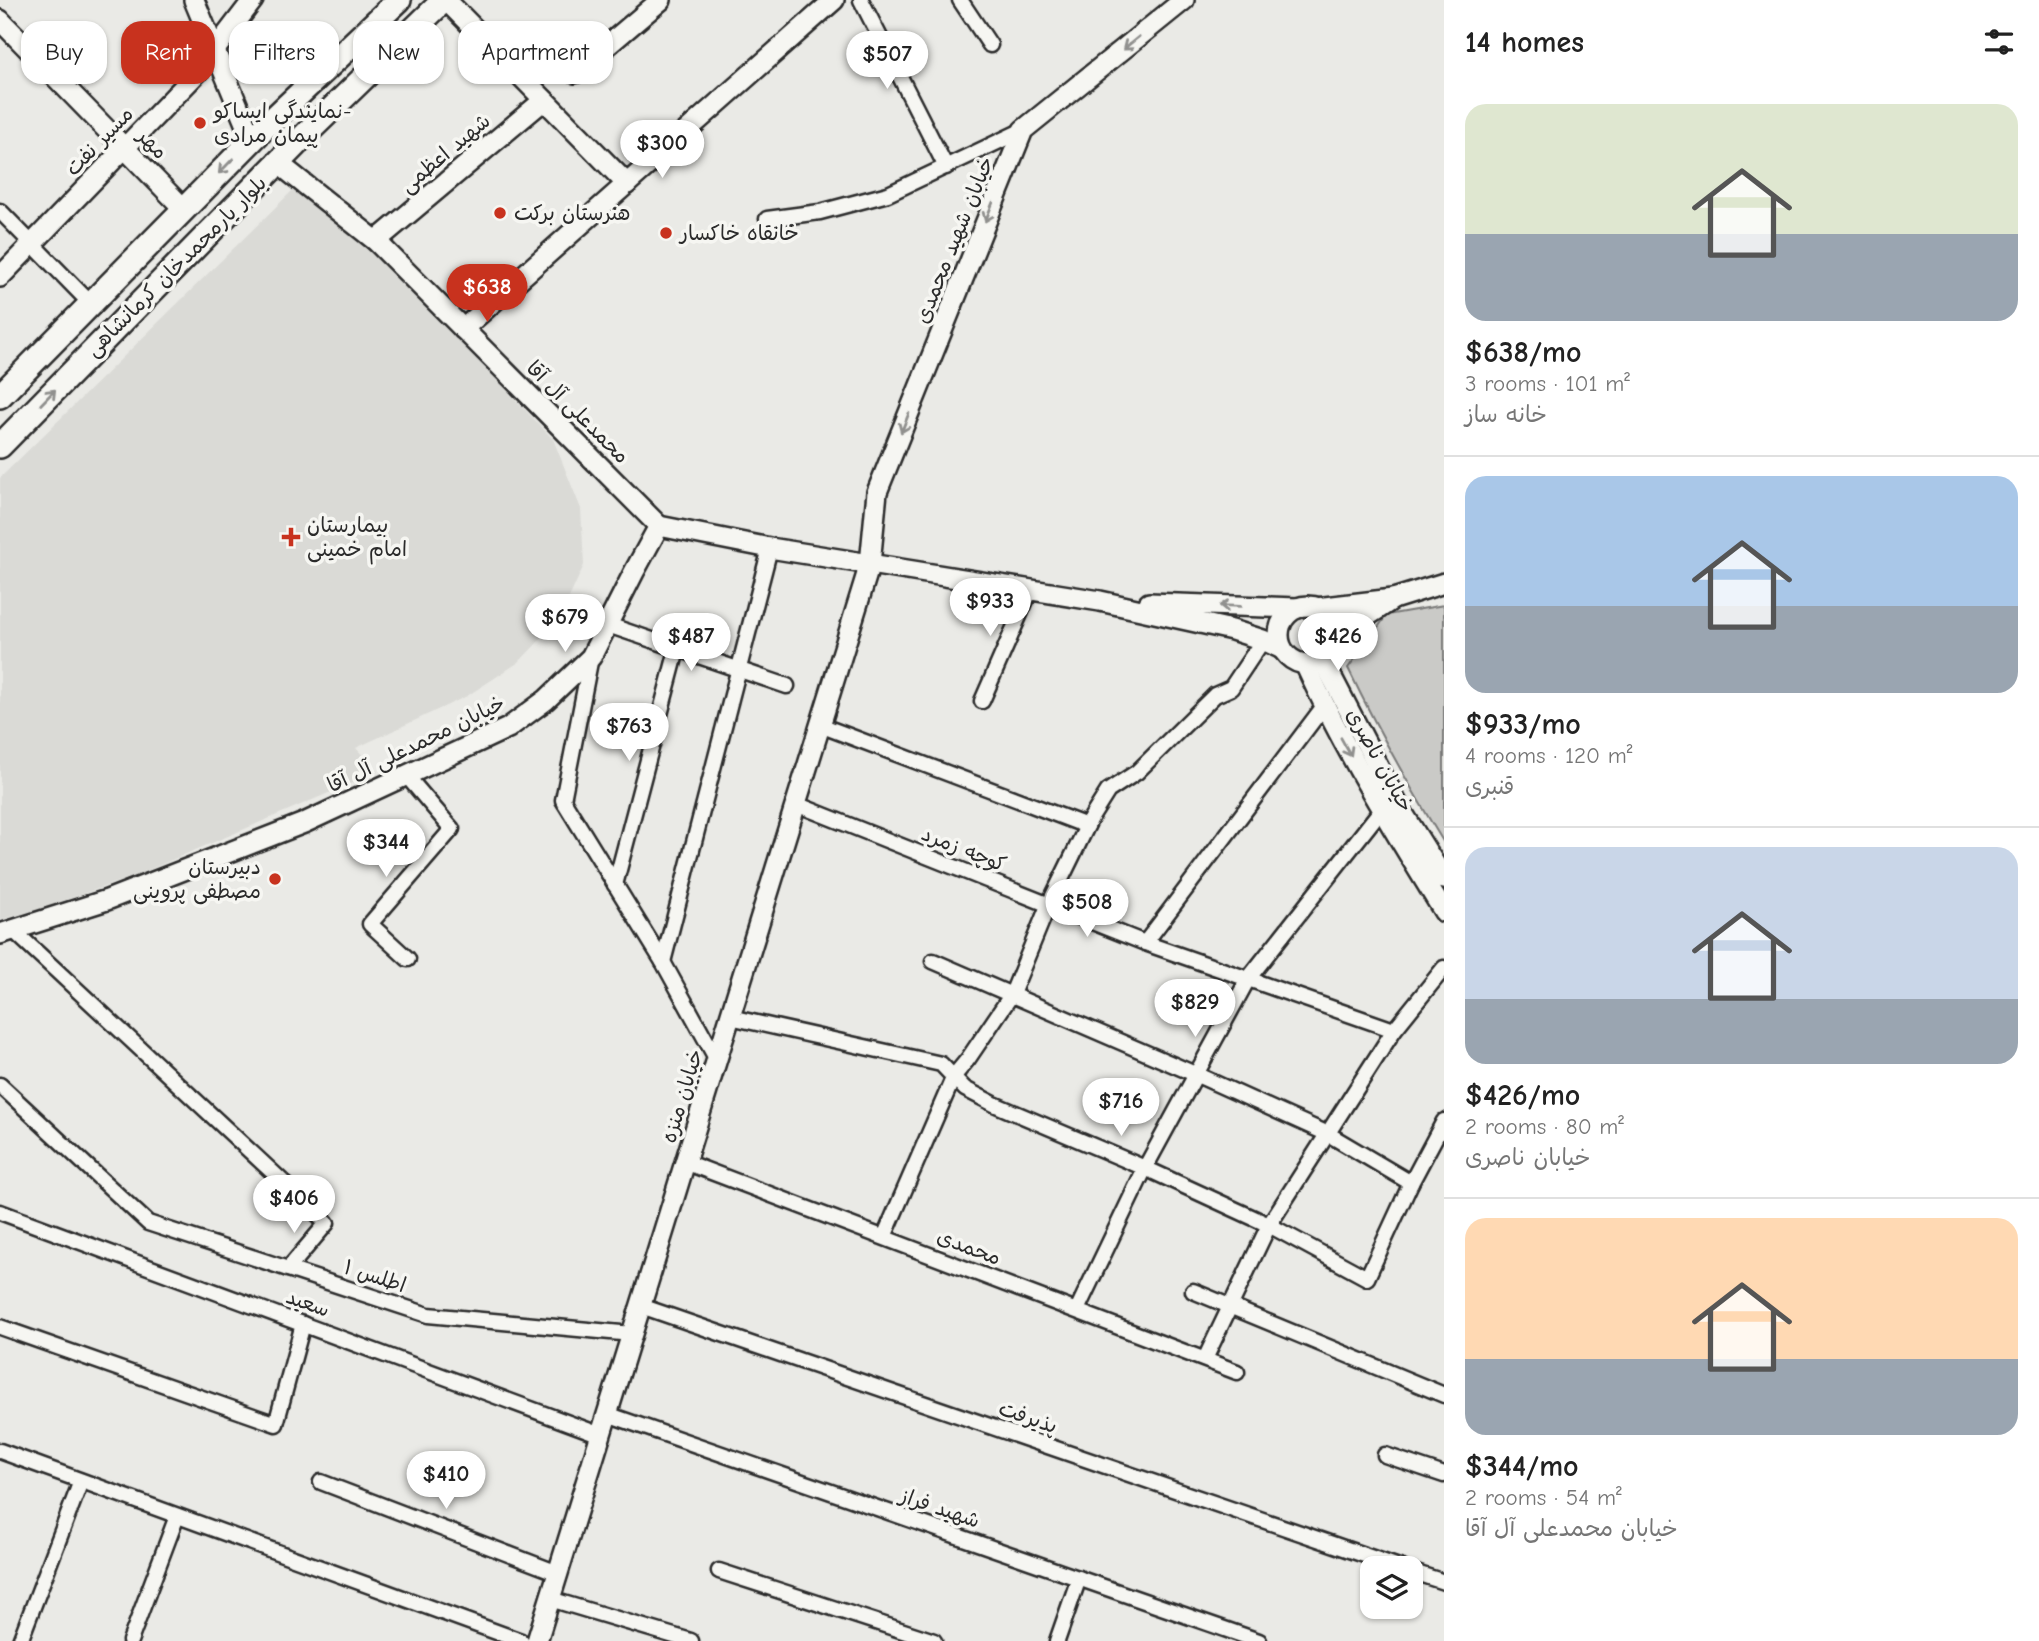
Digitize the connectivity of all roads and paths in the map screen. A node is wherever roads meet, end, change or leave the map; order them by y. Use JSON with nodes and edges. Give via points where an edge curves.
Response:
{"nodes":[{"id":1,"x":194,"y":0,"type":"edge"},
{"id":2,"x":253,"y":0,"type":"edge"},
{"id":3,"x":399,"y":0,"type":"edge"},
{"id":4,"x":445,"y":0,"type":"edge"},
{"id":5,"x":661,"y":0,"type":"edge"},
{"id":6,"x":834,"y":0,"type":"edge"},
{"id":7,"x":860,"y":0,"type":"edge"},
{"id":8,"x":960,"y":0,"type":"edge"},
{"id":9,"x":1184,"y":0,"type":"edge"},
{"id":10,"x":0,"y":20,"type":"edge"},
{"id":11,"x":202,"y":21,"type":"edge"},
{"id":12,"x":613,"y":41,"type":"edge"},
{"id":13,"x":990,"y":45,"type":"dead end"},
{"id":14,"x":215,"y":50,"type":"edge"},
{"id":15,"x":215,"y":53,"type":"edge"},
{"id":16,"x":186,"y":84,"type":"edge"},
{"id":17,"x":544,"y":100,"type":"junction"},
{"id":18,"x":1023,"y":130,"type":"junction"},
{"id":19,"x":252,"y":140,"type":"junction"},
{"id":20,"x":124,"y":147,"type":"junction"},
{"id":21,"x":278,"y":163,"type":"junction"},
{"id":22,"x":946,"y":167,"type":"junction"},
{"id":23,"x":627,"y":184,"type":"junction"},
{"id":24,"x":184,"y":209,"type":"junction"},
{"id":25,"x":0,"y":211,"type":"edge"},
{"id":26,"x":767,"y":219,"type":"dead end"},
{"id":27,"x":376,"y":242,"type":"junction"},
{"id":28,"x":32,"y":244,"type":"junction"},
{"id":29,"x":0,"y":277,"type":"edge"},
{"id":30,"x":92,"y":304,"type":"junction"},
{"id":31,"x":463,"y":329,"type":"junction"},
{"id":32,"x":0,"y":396,"type":"edge"},
{"id":33,"x":1,"y":444,"type":"edge"},
{"id":34,"x":659,"y":526,"type":"junction"},
{"id":35,"x":770,"y":548,"type":"junction"},
{"id":36,"x":870,"y":564,"type":"junction"},
{"id":37,"x":1444,"y":583,"type":"edge"},
{"id":38,"x":1031,"y":589,"type":"junction"},
{"id":39,"x":1392,"y":599,"type":"junction"},
{"id":40,"x":1100,"y":601,"type":"junction"},
{"id":41,"x":1307,"y":608,"type":"junction"},
{"id":42,"x":608,"y":625,"type":"junction"},
{"id":43,"x":1336,"y":637,"type":"junction"},
{"id":44,"x":1263,"y":640,"type":"junction"},
{"id":45,"x":1282,"y":649,"type":"junction"},
{"id":46,"x":677,"y":650,"type":"junction"},
{"id":47,"x":591,"y":657,"type":"junction"},
{"id":48,"x":1314,"y":662,"type":"junction"},
{"id":49,"x":738,"y":671,"type":"junction"},
{"id":50,"x":786,"y":687,"type":"dead end"},
{"id":51,"x":982,"y":701,"type":"dead end"},
{"id":52,"x":1324,"y":706,"type":"junction"},
{"id":53,"x":820,"y":725,"type":"junction"},
{"id":54,"x":406,"y":775,"type":"junction"},
{"id":55,"x":796,"y":804,"type":"junction"},
{"id":56,"x":1381,"y":810,"type":"junction"},
{"id":57,"x":1087,"y":826,"type":"junction"},
{"id":58,"x":1444,"y":880,"type":"edge"},
{"id":59,"x":615,"y":885,"type":"junction"},
{"id":60,"x":1048,"y":905,"type":"junction"},
{"id":61,"x":1444,"y":912,"type":"edge"},
{"id":62,"x":7,"y":932,"type":"edge"},
{"id":63,"x":1145,"y":943,"type":"junction"},
{"id":64,"x":408,"y":959,"type":"dead end"},
{"id":65,"x":933,"y":961,"type":"dead end"},
{"id":66,"x":663,"y":962,"type":"junction"},
{"id":67,"x":1444,"y":968,"type":"edge"},
{"id":68,"x":1248,"y":979,"type":"junction"},
{"id":69,"x":1012,"y":994,"type":"junction"},
{"id":70,"x":730,"y":1017,"type":"junction"},
{"id":71,"x":1394,"y":1030,"type":"junction"},
{"id":72,"x":717,"y":1060,"type":"junction"},
{"id":73,"x":1195,"y":1073,"type":"junction"},
{"id":74,"x":954,"y":1076,"type":"junction"},
{"id":75,"x":0,"y":1085,"type":"edge"},
{"id":76,"x":1444,"y":1121,"type":"edge"},
{"id":77,"x":1328,"y":1134,"type":"junction"},
{"id":78,"x":685,"y":1162,"type":"junction"},
{"id":79,"x":1145,"y":1168,"type":"junction"},
{"id":80,"x":1411,"y":1182,"type":"junction"},
{"id":81,"x":0,"y":1212,"type":"edge"},
{"id":82,"x":1269,"y":1225,"type":"junction"},
{"id":83,"x":884,"y":1237,"type":"junction"},
{"id":84,"x":288,"y":1269,"type":"junction"},
{"id":85,"x":1193,"y":1291,"type":"dead end"},
{"id":86,"x":641,"y":1306,"type":"junction"},
{"id":87,"x":1230,"y":1307,"type":"junction"},
{"id":88,"x":1077,"y":1310,"type":"junction"},
{"id":89,"x":303,"y":1324,"type":"junction"},
{"id":90,"x":0,"y":1327,"type":"edge"},
{"id":91,"x":632,"y":1334,"type":"junction"},
{"id":92,"x":1205,"y":1359,"type":"junction"},
{"id":93,"x":1237,"y":1372,"type":"dead end"},
{"id":94,"x":1444,"y":1395,"type":"edge"},
{"id":95,"x":607,"y":1414,"type":"junction"},
{"id":96,"x":601,"y":1435,"type":"junction"},
{"id":97,"x":0,"y":1451,"type":"edge"},
{"id":98,"x":1385,"y":1455,"type":"dead end"},
{"id":99,"x":1444,"y":1475,"type":"edge"},
{"id":100,"x":81,"y":1481,"type":"junction"},
{"id":101,"x":321,"y":1482,"type":"dead end"},
{"id":102,"x":177,"y":1516,"type":"junction"},
{"id":103,"x":1367,"y":1556,"type":"edge"},
{"id":104,"x":719,"y":1572,"type":"dead end"},
{"id":105,"x":558,"y":1573,"type":"junction"},
{"id":106,"x":1423,"y":1575,"type":"edge"},
{"id":107,"x":1079,"y":1578,"type":"junction"},
{"id":108,"x":1444,"y":1582,"type":"edge"},
{"id":109,"x":550,"y":1599,"type":"junction"},
{"id":110,"x":20,"y":1641,"type":"edge"},
{"id":111,"x":130,"y":1641,"type":"edge"},
{"id":112,"x":521,"y":1641,"type":"edge"},
{"id":113,"x":537,"y":1641,"type":"edge"},
{"id":114,"x":691,"y":1641,"type":"edge"},
{"id":115,"x":934,"y":1641,"type":"edge"},
{"id":116,"x":1057,"y":1641,"type":"edge"},
{"id":117,"x":1259,"y":1641,"type":"edge"}],
"edges":[{"from":1,"to":11,"type":"street"},
{"from":2,"to":14,"type":"street","name":"مسیر نفت"},
{"from":3,"to":19,"type":"main road","name":"بلوار یارمحمدخان کرمانشاهی"},
{"from":4,"to":17,"type":"street"},
{"from":4,"to":21,"type":"main road","name":"بلوار یارمحمدخان کرمانشاهی"},
{"from":5,"to":12,"type":"street"},
{"from":6,"to":23,"type":"street"},
{"from":7,"to":22,"type":"street"},
{"from":8,"to":13,"type":"street"},
{"from":9,"to":18,"type":"street","name":"خیابان شهید محمدی","one_way":true},
{"from":10,"to":20,"type":"street","name":"مهر"},
{"from":15,"to":19,"type":"street"},
{"from":16,"to":20,"type":"street","name":"مسیر نفت"},
{"from":17,"to":23,"type":"street"},
{"from":17,"to":27,"type":"street","name":"شهید اعظمی"},
{"from":18,"to":22,"type":"street"},
{"from":18,"to":36,"type":"street","name":"خیابان شهید محمدی","one_way":true,"via":[[877,492]]},
{"from":19,"to":24,"type":"main road","name":"بلوار یارمحمدخان کرمانشاهی","one_way":true},
{"from":20,"to":24,"type":"street","name":"مهر"},
{"from":20,"to":28,"type":"street","name":"مسیر نفت"},
{"from":21,"to":27,"type":"street","name":"محمدعلی آل آقا"},
{"from":33,"to":21,"type":"main road","name":"بلوار یارمحمدخان کرمانشاهی","one_way":true},
{"from":22,"to":26,"type":"street","via":[[888,194],[820,212]]},
{"from":23,"to":31,"type":"street"},
{"from":24,"to":30,"type":"main road","name":"بلوار یارمحمدخان کرمانشاهی"},
{"from":25,"to":28,"type":"street"},
{"from":27,"to":31,"type":"street","name":"محمدعلی آل آقا"},
{"from":28,"to":29,"type":"street","name":"مسیر نفت"},
{"from":28,"to":30,"type":"street"},
{"from":30,"to":32,"type":"main road","name":"بلوار یارمحمدخان کرمانشاهی"},
{"from":31,"to":34,"type":"street","name":"محمدعلی آل آقا"},
{"from":34,"to":35,"type":"street"},
{"from":34,"to":42,"type":"street","name":"خیابان محمدعلی آل آقا"},
{"from":35,"to":36,"type":"street"},
{"from":35,"to":49,"type":"street"},
{"from":36,"to":38,"type":"street"},
{"from":36,"to":53,"type":"street","name":"خیابان منزه"},
{"from":37,"to":39,"type":"street"},
{"from":38,"to":40,"type":"street"},
{"from":38,"to":51,"type":"street"},
{"from":39,"to":41,"type":"street"},
{"from":39,"to":43,"type":"street"},
{"from":41,"to":40,"type":"street","one_way":true},
{"from":40,"to":44,"type":"street"},
{"from":41,"to":43,"type":"street","via":[[1325,612]]},
{"from":41,"to":45,"type":"street","via":[[1289,613],[1283,620],[1279,629]]},
{"from":42,"to":46,"type":"street"},
{"from":42,"to":47,"type":"street","name":"خیابان محمدعلی آل آقا"},
{"from":43,"to":48,"type":"street","via":[[1330,654]]},
{"from":44,"to":45,"type":"street"},
{"from":44,"to":57,"type":"street","via":[[1231,688],[1215,695],[1137,772],[1108,791]]},
{"from":45,"to":48,"type":"street","via":[[1295,661]]},
{"from":46,"to":49,"type":"street"},
{"from":46,"to":59,"type":"street"},
{"from":47,"to":54,"type":"street","name":"خیابان محمدعلی آل آقا","via":[[508,728]]},
{"from":47,"to":59,"type":"street","via":[[563,800]]},
{"from":48,"to":52,"type":"street","name":"خیابان ناصری"},
{"from":48,"to":58,"type":"street","name":"خیابان ناصری"},
{"from":49,"to":50,"type":"street"},
{"from":49,"to":66,"type":"street"},
{"from":52,"to":56,"type":"street","name":"خیابان ناصری","one_way":true},
{"from":52,"to":63,"type":"street"},
{"from":53,"to":55,"type":"street","name":"خیابان منزه"},
{"from":53,"to":57,"type":"street"},
{"from":54,"to":62,"type":"street","name":"خیابان محمدعلی آل آقا","via":[[292,828],[107,900]]},
{"from":54,"to":64,"type":"street","via":[[452,829],[370,924]]},
{"from":55,"to":60,"type":"street","name":"کوچه زمرد"},
{"from":55,"to":70,"type":"street","name":"خیابان منزه"},
{"from":56,"to":61,"type":"street","name":"خیابان ناصری"},
{"from":56,"to":68,"type":"street"},
{"from":57,"to":60,"type":"street"},
{"from":59,"to":66,"type":"street"},
{"from":60,"to":63,"type":"street","name":"کوچه زمرد"},
{"from":60,"to":69,"type":"street"},
{"from":62,"to":84,"type":"street","via":[[327,1223]]},
{"from":63,"to":68,"type":"street","name":"کوچه زمرد"},
{"from":65,"to":69,"type":"street"},
{"from":66,"to":72,"type":"street"},
{"from":67,"to":71,"type":"street"},
{"from":68,"to":71,"type":"street","name":"کوچه زمرد"},
{"from":68,"to":73,"type":"street"},
{"from":69,"to":73,"type":"street"},
{"from":69,"to":74,"type":"street"},
{"from":70,"to":72,"type":"street","name":"خیابان منزه"},
{"from":70,"to":74,"type":"street","via":[[941,1064]]},
{"from":71,"to":77,"type":"street"},
{"from":72,"to":78,"type":"street","name":"خیابان منزه"},
{"from":73,"to":77,"type":"street"},
{"from":73,"to":79,"type":"street"},
{"from":74,"to":79,"type":"street","via":[[965,1089],[994,1104]]},
{"from":74,"to":83,"type":"street"},
{"from":75,"to":84,"type":"street","name":"اطلس ۱","via":[[148,1223]]},
{"from":76,"to":80,"type":"street"},
{"from":77,"to":80,"type":"street"},
{"from":77,"to":82,"type":"street"},
{"from":78,"to":83,"type":"street","name":"محمدی"},
{"from":78,"to":86,"type":"street","name":"خیابان منزه"},
{"from":79,"to":82,"type":"street"},
{"from":79,"to":88,"type":"street"},
{"from":80,"to":82,"type":"street","via":[[1367,1278]]},
{"from":81,"to":89,"type":"street","name":"سعید"},
{"from":82,"to":87,"type":"street"},
{"from":83,"to":88,"type":"street","name":"محمدی"},
{"from":84,"to":91,"type":"street","name":"اطلس ۱","via":[[428,1315]]},
{"from":85,"to":87,"type":"street"},
{"from":86,"to":91,"type":"street","name":"خیابان منزه"},
{"from":86,"to":103,"type":"street","name":"پذیرفت"},
{"from":87,"to":92,"type":"street"},
{"from":87,"to":94,"type":"street"},
{"from":88,"to":92,"type":"street","name":"محمدی"},
{"from":89,"to":90,"type":"street","via":[[276,1424]]},
{"from":89,"to":96,"type":"street","name":"سعید"},
{"from":91,"to":95,"type":"street","name":"خیابان منزه"},
{"from":92,"to":93,"type":"street","name":"محمدی"},
{"from":95,"to":96,"type":"street","name":"خیابان منزه"},
{"from":95,"to":107,"type":"street","name":"شهید فراز"},
{"from":96,"to":105,"type":"street","name":"خیابان منزه"},
{"from":97,"to":100,"type":"street"},
{"from":98,"to":99,"type":"street"},
{"from":100,"to":102,"type":"street"},
{"from":100,"to":110,"type":"street"},
{"from":101,"to":105,"type":"street"},
{"from":102,"to":111,"type":"street"},
{"from":102,"to":112,"type":"street"},
{"from":104,"to":115,"type":"street"},
{"from":105,"to":109,"type":"street","name":"خیابان منزه"},
{"from":106,"to":108,"type":"street"},
{"from":107,"to":116,"type":"street"},
{"from":107,"to":117,"type":"street","name":"شهید فراز"},
{"from":109,"to":113,"type":"street","name":"خیابان منزه"},
{"from":109,"to":114,"type":"street"}]}
